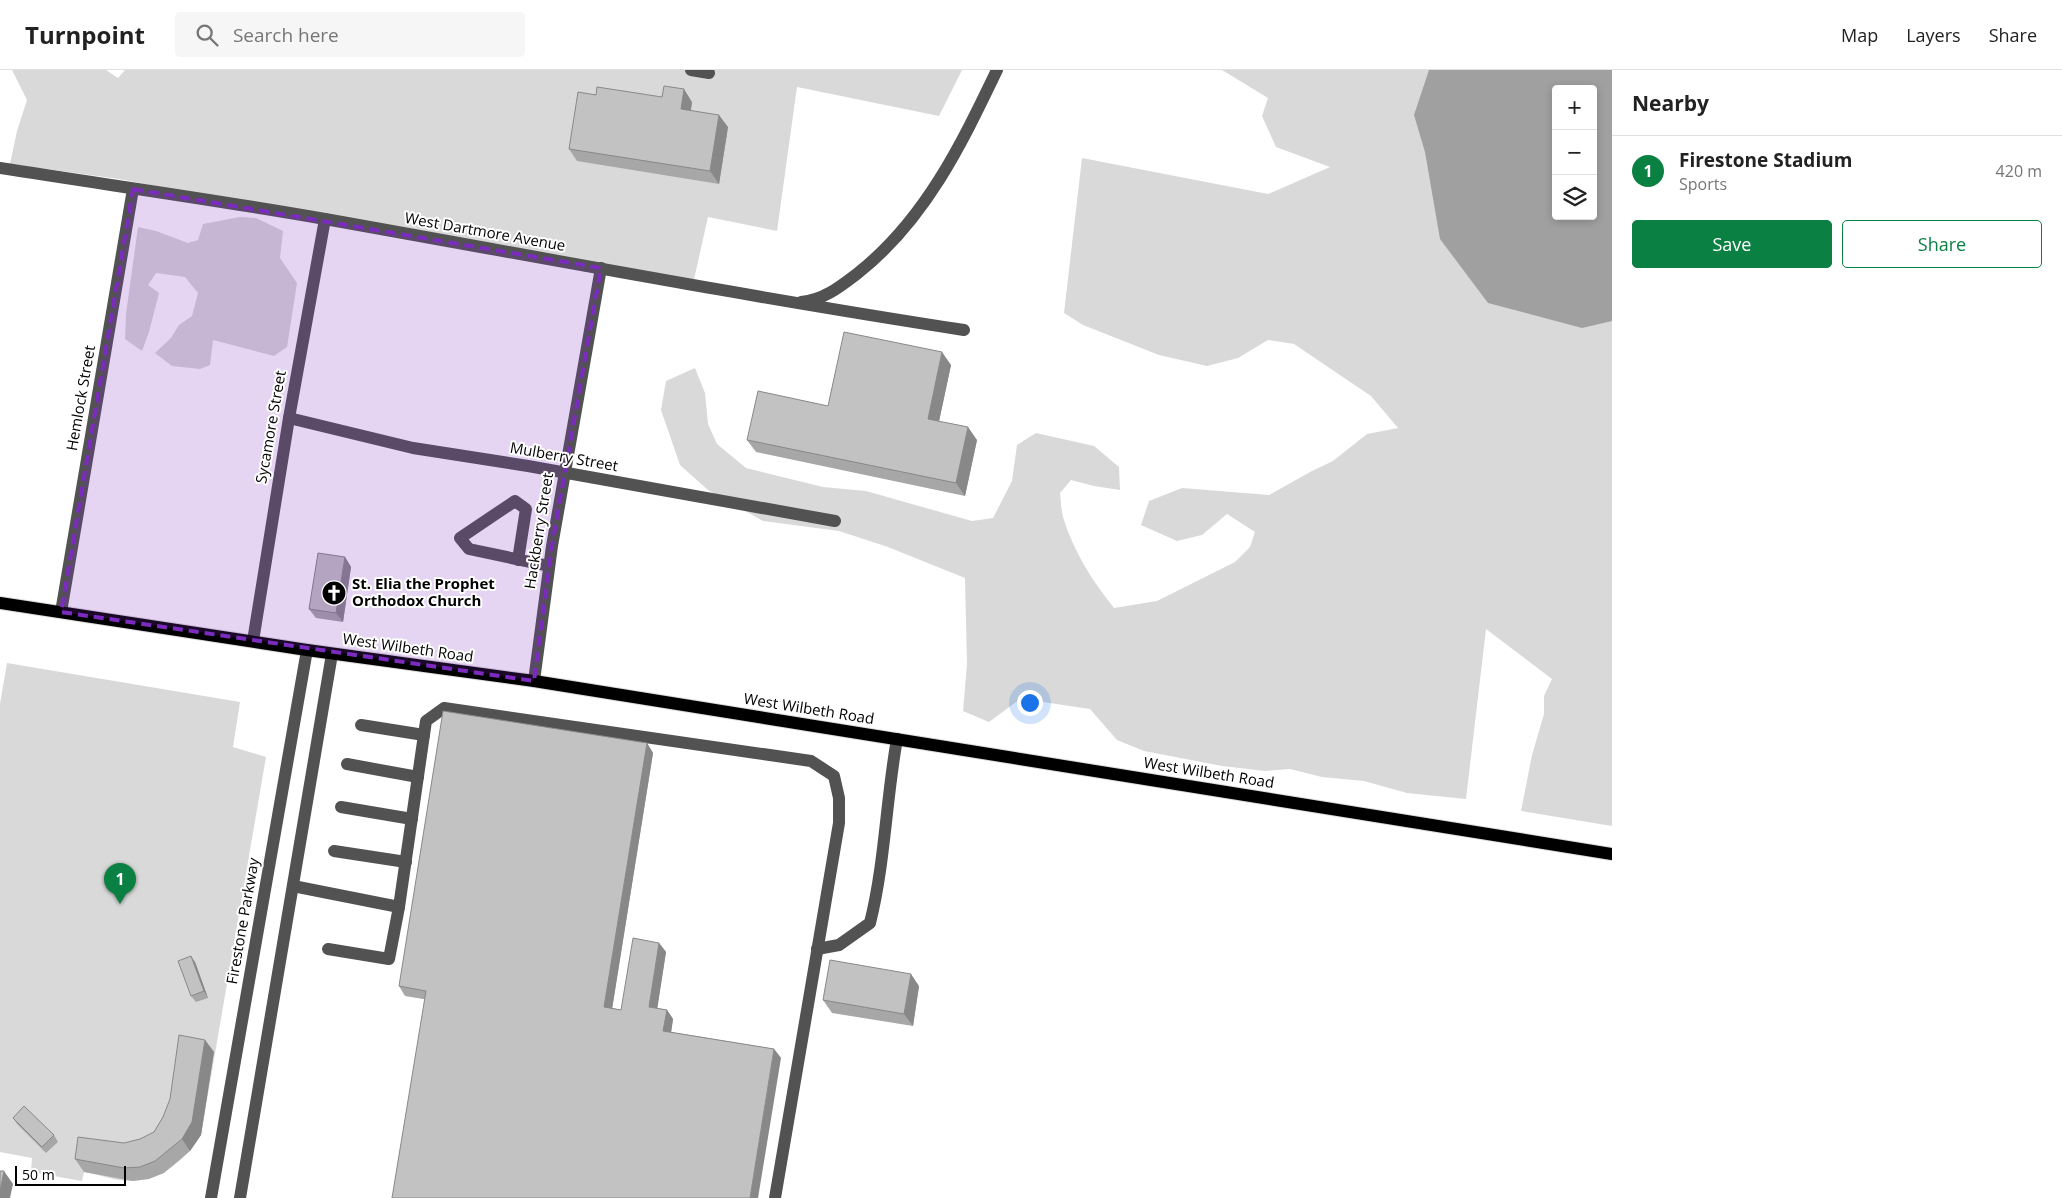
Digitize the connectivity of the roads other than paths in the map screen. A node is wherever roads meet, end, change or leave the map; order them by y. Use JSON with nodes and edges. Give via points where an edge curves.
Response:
{"nodes":[{"id":1,"x":691,"y":70,"type":"edge"},
{"id":2,"x":997,"y":70,"type":"edge"},
{"id":3,"x":708,"y":73,"type":"dead end"},
{"id":4,"x":0,"y":168,"type":"edge"},
{"id":5,"x":133,"y":189,"type":"junction"},
{"id":6,"x":325,"y":219,"type":"junction"},
{"id":7,"x":601,"y":268,"type":"junction"},
{"id":8,"x":784,"y":302,"type":"junction"},
{"id":9,"x":964,"y":330,"type":"dead end"},
{"id":10,"x":289,"y":418,"type":"junction"},
{"id":11,"x":565,"y":473,"type":"junction"},
{"id":12,"x":835,"y":521,"type":"dead end"},
{"id":13,"x":518,"y":560,"type":"junction"},
{"id":14,"x":549,"y":566,"type":"junction"},
{"id":15,"x":0,"y":603,"type":"edge"},
{"id":16,"x":61,"y":612,"type":"junction"},
{"id":17,"x":253,"y":641,"type":"junction"},
{"id":18,"x":307,"y":650,"type":"junction"},
{"id":19,"x":332,"y":654,"type":"junction"},
{"id":20,"x":534,"y":681,"type":"junction"},
{"id":21,"x":361,"y":724,"type":"dead end"},
{"id":22,"x":424,"y":735,"type":"junction"},
{"id":23,"x":897,"y":739,"type":"junction"},
{"id":24,"x":347,"y":764,"type":"dead end"},
{"id":25,"x":418,"y":777,"type":"junction"},
{"id":26,"x":341,"y":807,"type":"dead end"},
{"id":27,"x":412,"y":819,"type":"junction"},
{"id":28,"x":334,"y":851,"type":"dead end"},
{"id":29,"x":1612,"y":854,"type":"edge"},
{"id":30,"x":406,"y":862,"type":"junction"},
{"id":31,"x":293,"y":886,"type":"junction"},
{"id":32,"x":399,"y":907,"type":"junction"},
{"id":33,"x":328,"y":949,"type":"dead end"},
{"id":34,"x":817,"y":950,"type":"junction"},
{"id":35,"x":211,"y":1198,"type":"edge"},
{"id":36,"x":240,"y":1198,"type":"edge"},
{"id":37,"x":776,"y":1198,"type":"edge"}],
"edges":[{"from":1,"to":3,"type":"street"},
{"from":2,"to":8,"type":"street","via":[[949,165],[896,238],[875,260],[827,295],[806,301]]},
{"from":4,"to":5,"type":"street","name":"West Dartmore Avenue"},
{"from":5,"to":6,"type":"street","name":"West Dartmore Avenue"},
{"from":5,"to":16,"type":"street","name":"Hemlock Street"},
{"from":6,"to":7,"type":"street","name":"West Dartmore Avenue"},
{"from":6,"to":10,"type":"street","name":"Sycamore Street"},
{"from":7,"to":8,"type":"street","name":"West Dartmore Avenue"},
{"from":7,"to":11,"type":"street","name":"Hackberry Street"},
{"from":8,"to":9,"type":"street","name":"West Dartmore Avenue"},
{"from":10,"to":11,"type":"street","name":"Mulberry Street","via":[[413,448]]},
{"from":10,"to":17,"type":"street","name":"Sycamore Street"},
{"from":11,"to":12,"type":"street","name":"Mulberry Street"},
{"from":11,"to":14,"type":"street","name":"Hackberry Street"},
{"from":13,"to":13,"type":"street","via":[[469,549],[460,538],[515,501],[526,509]]},
{"from":13,"to":14,"type":"street"},
{"from":14,"to":20,"type":"street","name":"Hackberry Street"},
{"from":15,"to":16,"type":"main road","name":"West Wilbeth Road"},
{"from":16,"to":17,"type":"main road","name":"West Wilbeth Road"},
{"from":17,"to":18,"type":"main road","name":"West Wilbeth Road"},
{"from":18,"to":19,"type":"main road","name":"West Wilbeth Road"},
{"from":18,"to":35,"type":"street","name":"Firestone Parkway"},
{"from":19,"to":20,"type":"main road","name":"West Wilbeth Road"},
{"from":19,"to":31,"type":"street"},
{"from":20,"to":23,"type":"main road","name":"West Wilbeth Road"},
{"from":21,"to":22,"type":"street"},
{"from":22,"to":25,"type":"street"},
{"from":22,"to":34,"type":"street","via":[[426,721],[444,708],[811,762],[834,776],[839,798],[839,823]]},
{"from":23,"to":29,"type":"main road","name":"West Wilbeth Road"},
{"from":23,"to":34,"type":"street","via":[[878,893],[870,923],[839,946]]},
{"from":24,"to":25,"type":"street"},
{"from":25,"to":27,"type":"street"},
{"from":26,"to":27,"type":"street"},
{"from":27,"to":30,"type":"street"},
{"from":28,"to":30,"type":"street"},
{"from":30,"to":32,"type":"street"},
{"from":31,"to":32,"type":"street"},
{"from":31,"to":36,"type":"street"},
{"from":32,"to":33,"type":"street","via":[[389,959]]},
{"from":34,"to":37,"type":"street"}]}
